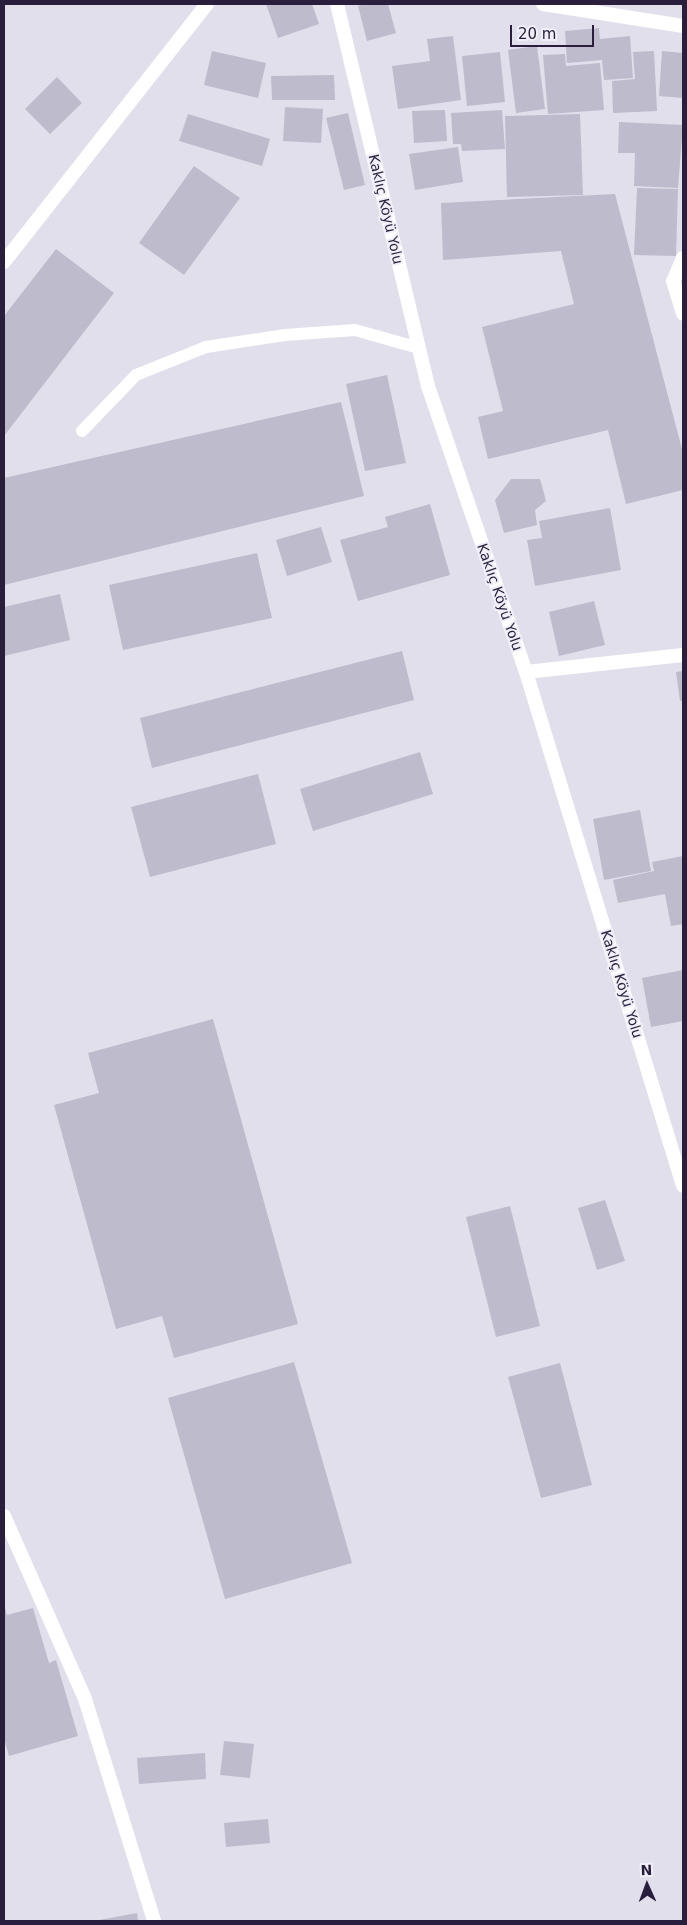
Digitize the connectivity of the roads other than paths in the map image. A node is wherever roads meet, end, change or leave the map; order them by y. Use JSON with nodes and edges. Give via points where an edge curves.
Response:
{"nodes":[{"id":1,"x":207,"y":4,"type":"edge"},
{"id":2,"x":337,"y":4,"type":"edge"},
{"id":3,"x":543,"y":4,"type":"edge"},
{"id":4,"x":683,"y":26,"type":"edge"},
{"id":5,"x":683,"y":258,"type":"edge"},
{"id":6,"x":4,"y":262,"type":"edge"},
{"id":7,"x":683,"y":313,"type":"edge"},
{"id":8,"x":419,"y":348,"type":"junction"},
{"id":9,"x":82,"y":431,"type":"dead end"},
{"id":10,"x":683,"y":655,"type":"edge"},
{"id":11,"x":526,"y":672,"type":"junction"},
{"id":12,"x":678,"y":1150,"type":"edge"},
{"id":13,"x":683,"y":1186,"type":"edge"},
{"id":14,"x":4,"y":1516,"type":"edge"},
{"id":15,"x":154,"y":1921,"type":"edge"}],
"edges":[{"from":1,"to":6,"type":"street"},
{"from":2,"to":8,"type":"street","name":"Kaklıç Köyü Yolu"},
{"from":3,"to":4,"type":"street"},
{"from":5,"to":7,"type":"street","via":[[673,281]]},
{"from":8,"to":9,"type":"lane","via":[[355,330],[285,335],[206,347],[136,375]]},
{"from":8,"to":11,"type":"street","name":"Kaklıç Köyü Yolu","via":[[428,386]]},
{"from":10,"to":11,"type":"street"},
{"from":11,"to":12,"type":"street","name":"Kaklıç Köyü Yolu"},
{"from":12,"to":13,"type":"street","name":"Kaklıç Köyü Yolu"},
{"from":14,"to":15,"type":"street","via":[[85,1699]]}]}
